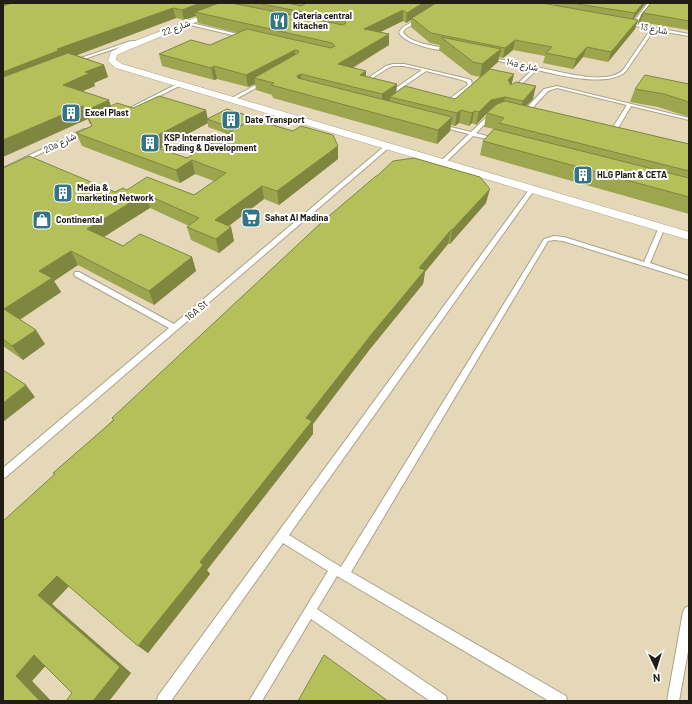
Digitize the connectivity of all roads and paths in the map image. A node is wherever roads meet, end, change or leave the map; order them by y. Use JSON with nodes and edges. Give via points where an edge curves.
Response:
{"nodes":[{"id":1,"x":239,"y":3,"type":"edge"},
{"id":2,"x":650,"y":3,"type":"edge"},
{"id":3,"x":423,"y":16,"type":"edge"},
{"id":4,"x":187,"y":23,"type":"junction"},
{"id":5,"x":625,"y":24,"type":"edge"},
{"id":6,"x":633,"y":25,"type":"junction"},
{"id":7,"x":653,"y":29,"type":"junction"},
{"id":8,"x":689,"y":35,"type":"edge"},
{"id":9,"x":248,"y":38,"type":"edge"},
{"id":10,"x":140,"y":42,"type":"junction"},
{"id":11,"x":451,"y":50,"type":"edge"},
{"id":12,"x":482,"y":56,"type":"edge"},
{"id":13,"x":69,"y":63,"type":"edge"},
{"id":14,"x":537,"y":68,"type":"junction"},
{"id":15,"x":425,"y":70,"type":"junction"},
{"id":16,"x":270,"y":79,"type":"edge"},
{"id":17,"x":181,"y":84,"type":"junction"},
{"id":18,"x":394,"y":91,"type":"junction"},
{"id":19,"x":405,"y":94,"type":"junction"},
{"id":20,"x":509,"y":95,"type":"edge"},
{"id":21,"x":400,"y":98,"type":"edge"},
{"id":22,"x":232,"y":99,"type":"junction"},
{"id":23,"x":630,"y":104,"type":"junction"},
{"id":24,"x":498,"y":112,"type":"edge"},
{"id":25,"x":117,"y":115,"type":"edge"},
{"id":26,"x":529,"y":118,"type":"edge"},
{"id":27,"x":689,"y":119,"type":"edge"},
{"id":28,"x":435,"y":124,"type":"edge"},
{"id":29,"x":88,"y":129,"type":"edge"},
{"id":30,"x":472,"y":134,"type":"junction"},
{"id":31,"x":602,"y":136,"type":"edge"},
{"id":32,"x":610,"y":137,"type":"junction"},
{"id":33,"x":617,"y":139,"type":"edge"},
{"id":34,"x":502,"y":142,"type":"edge"},
{"id":35,"x":389,"y":145,"type":"junction"},
{"id":36,"x":443,"y":162,"type":"junction"},
{"id":37,"x":3,"y":170,"type":"edge"},
{"id":38,"x":533,"y":188,"type":"junction"},
{"id":39,"x":662,"y":227,"type":"junction"},
{"id":40,"x":689,"y":236,"type":"edge"},
{"id":41,"x":646,"y":264,"type":"junction"},
{"id":42,"x":77,"y":274,"type":"dead end"},
{"id":43,"x":689,"y":278,"type":"edge"},
{"id":44,"x":175,"y":328,"type":"junction"},
{"id":45,"x":3,"y":474,"type":"edge"},
{"id":46,"x":281,"y":536,"type":"junction"},
{"id":47,"x":339,"y":572,"type":"junction"},
{"id":48,"x":310,"y":611,"type":"junction"},
{"id":49,"x":689,"y":612,"type":"edge"},
{"id":50,"x":163,"y":701,"type":"edge"},
{"id":51,"x":255,"y":701,"type":"edge"},
{"id":52,"x":441,"y":701,"type":"edge"},
{"id":53,"x":561,"y":701,"type":"edge"},
{"id":54,"x":673,"y":701,"type":"edge"}],
"edges":[{"from":1,"to":4,"type":"street","name":"شارع 22"},
{"from":2,"to":6,"type":"lane"},
{"from":3,"to":11,"type":"lane","via":[[404,28],[402,35],[413,42]]},
{"from":4,"to":9,"type":"lane"},
{"from":4,"to":10,"type":"street","name":"شارع 22"},
{"from":5,"to":6,"type":"lane","name":"شارع 13"},
{"from":6,"to":7,"type":"lane","name":"شارع 13"},
{"from":7,"to":8,"type":"lane","name":"شارع 13"},
{"from":7,"to":14,"type":"lane","name":"14a شارع","via":[[623,72],[618,75],[587,78]]},
{"from":10,"to":13,"type":"lane","via":[[132,42]]},
{"from":10,"to":17,"type":"street","name":"شارع 22","via":[[114,54],[112,61],[119,66]]},
{"from":12,"to":14,"type":"lane","name":"14a شارع"},
{"from":14,"to":20,"type":"lane"},
{"from":15,"to":18,"type":"lane"},
{"from":15,"to":18,"type":"lane","via":[[404,65],[387,66],[368,80],[373,86]]},
{"from":15,"to":19,"type":"lane","via":[[465,79],[470,85],[446,102]]},
{"from":16,"to":22,"type":"lane"},
{"from":17,"to":22,"type":"street"},
{"from":17,"to":25,"type":"lane"},
{"from":18,"to":19,"type":"lane"},
{"from":19,"to":21,"type":"lane"},
{"from":22,"to":35,"type":"street"},
{"from":23,"to":26,"type":"lane","via":[[553,87],[546,90],[520,115]]},
{"from":23,"to":27,"type":"lane"},
{"from":23,"to":32,"type":"lane"},
{"from":24,"to":30,"type":"lane","via":[[491,115]]},
{"from":28,"to":30,"type":"lane"},
{"from":29,"to":37,"type":"lane","name":"20a شارع"},
{"from":30,"to":34,"type":"lane"},
{"from":30,"to":36,"type":"lane"},
{"from":31,"to":32,"type":"lane"},
{"from":32,"to":33,"type":"lane"},
{"from":35,"to":36,"type":"street"},
{"from":35,"to":44,"type":"lane","name":"16A St"},
{"from":36,"to":38,"type":"street"},
{"from":38,"to":39,"type":"street"},
{"from":38,"to":46,"type":"lane"},
{"from":39,"to":40,"type":"street"},
{"from":39,"to":41,"type":"lane"},
{"from":41,"to":43,"type":"lane"},
{"from":41,"to":47,"type":"lane","via":[[564,239],[546,240]]},
{"from":42,"to":44,"type":"lane"},
{"from":44,"to":45,"type":"lane","name":"16A St"},
{"from":46,"to":47,"type":"lane"},
{"from":46,"to":50,"type":"lane"},
{"from":47,"to":48,"type":"lane"},
{"from":47,"to":53,"type":"lane"},
{"from":48,"to":51,"type":"lane"},
{"from":48,"to":52,"type":"lane"},
{"from":49,"to":54,"type":"lane"}]}
